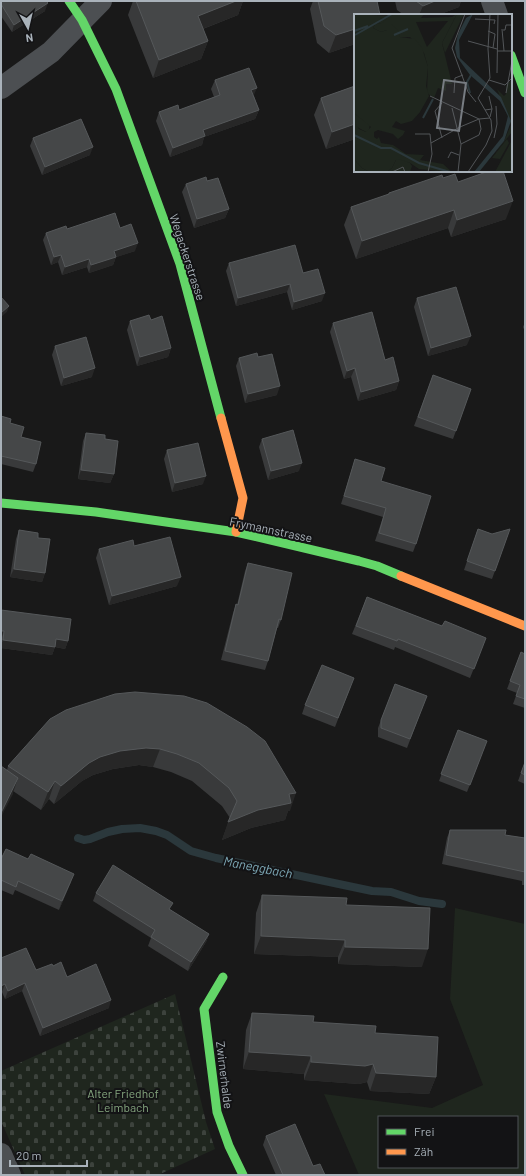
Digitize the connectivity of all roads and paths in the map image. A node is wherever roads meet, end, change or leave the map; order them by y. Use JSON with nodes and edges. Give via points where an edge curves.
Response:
{"nodes":[{"id":1,"x":69,"y":1,"type":"edge"},
{"id":2,"x":101,"y":1,"type":"edge"},
{"id":3,"x":492,"y":1,"type":"edge"},
{"id":4,"x":497,"y":14,"type":"edge"},
{"id":5,"x":82,"y":20,"type":"junction"},
{"id":6,"x":512,"y":58,"type":"edge"},
{"id":7,"x":1,"y":88,"type":"edge"},
{"id":8,"x":525,"y":93,"type":"edge"},
{"id":9,"x":1,"y":503,"type":"edge"},
{"id":10,"x":236,"y":532,"type":"junction"},
{"id":11,"x":525,"y":626,"type":"edge"},
{"id":12,"x":223,"y":977,"type":"dead end"},
{"id":13,"x":1,"y":1154,"type":"edge"},
{"id":14,"x":10,"y":1175,"type":"edge"},
{"id":15,"x":243,"y":1175,"type":"edge"}],
"edges":[{"from":1,"to":5,"type":"street","name":"Wegackerstrasse"},
{"from":2,"to":5,"type":"street"},
{"from":3,"to":4,"type":"street"},
{"from":5,"to":7,"type":"street","via":[[51,52]]},
{"from":5,"to":10,"type":"street","name":"Wegackerstrasse","via":[[116,89],[180,264],[243,498]]},
{"from":6,"to":8,"type":"street"},
{"from":9,"to":10,"type":"street","name":"Frymannstrasse","via":[[96,512]]},
{"from":10,"to":11,"type":"street","name":"Frymannstrasse","via":[[377,566]]},
{"from":12,"to":15,"type":"street","name":"Zwirnerhalde","via":[[204,1009],[216,1112]]},
{"from":13,"to":14,"type":"street"}]}
